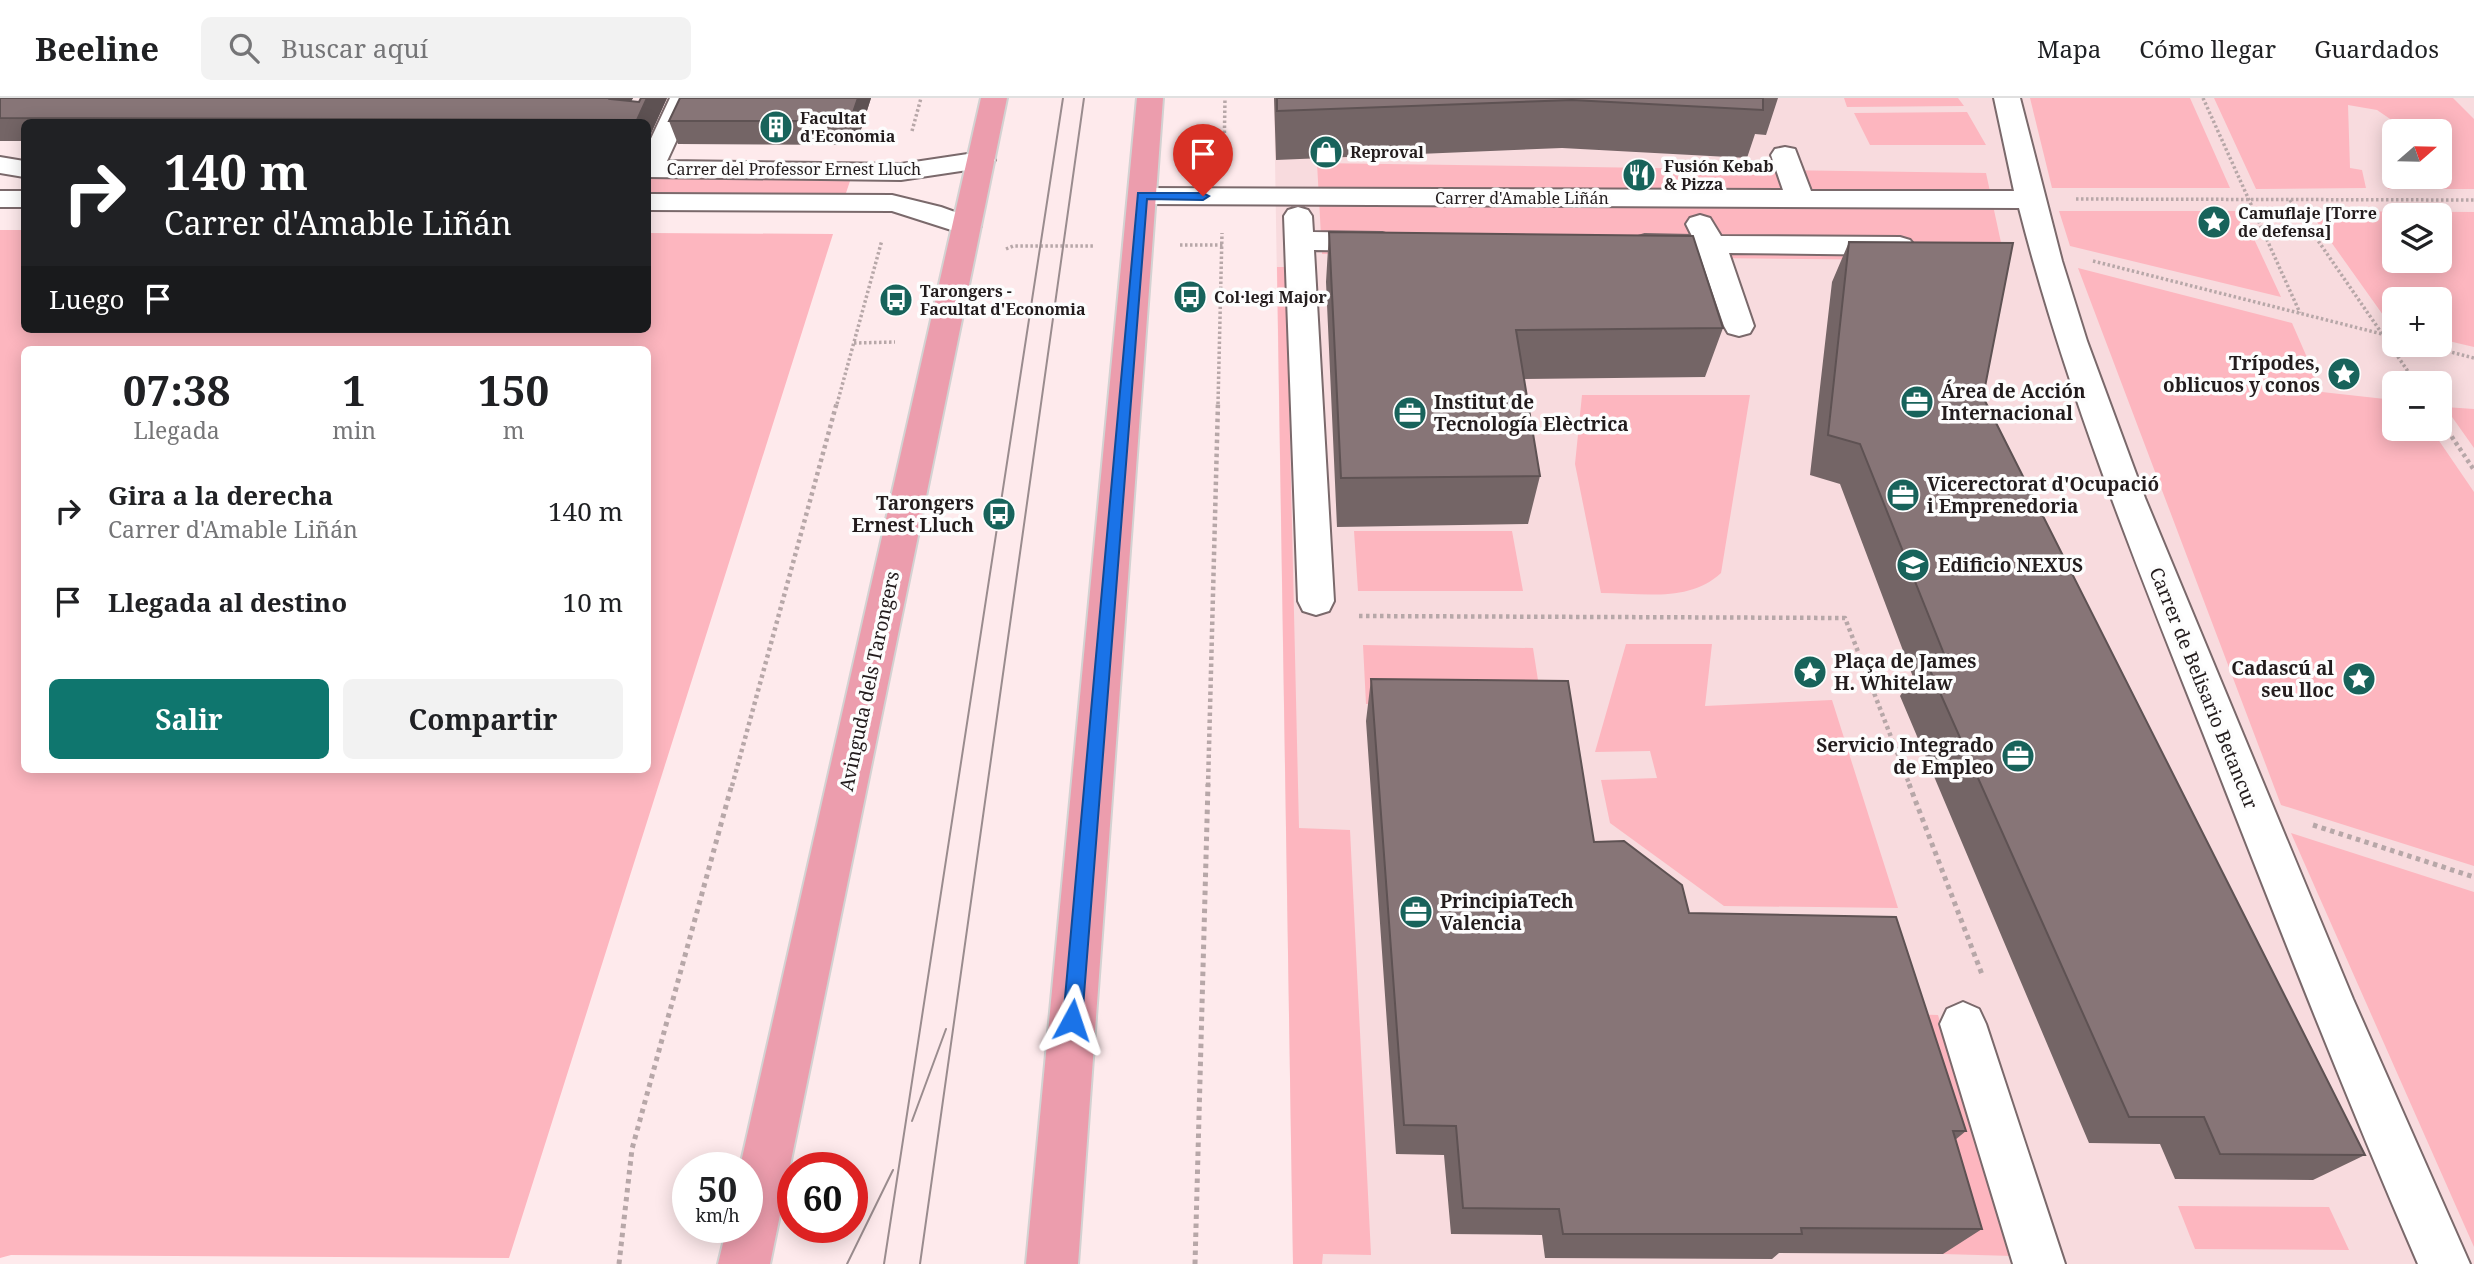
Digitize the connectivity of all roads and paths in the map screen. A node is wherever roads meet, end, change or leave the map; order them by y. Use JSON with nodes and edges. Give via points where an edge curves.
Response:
{"nodes":[{"id":1,"x":683,"y":98,"type":"edge"},
{"id":2,"x":994,"y":98,"type":"edge"},
{"id":3,"x":1150,"y":98,"type":"edge"},
{"id":4,"x":1225,"y":98,"type":"edge"},
{"id":5,"x":2007,"y":98,"type":"edge"},
{"id":6,"x":2203,"y":98,"type":"edge"},
{"id":7,"x":1785,"y":155,"type":"dead end"},
{"id":8,"x":981,"y":160,"type":"junction"},
{"id":9,"x":0,"y":165,"type":"edge"},
{"id":10,"x":651,"y":165,"type":"edge"},
{"id":11,"x":21,"y":168,"type":"edge"},
{"id":12,"x":651,"y":169,"type":"edge"},
{"id":13,"x":1142,"y":196,"type":"junction"},
{"id":14,"x":1223,"y":196,"type":"junction"},
{"id":15,"x":1297,"y":197,"type":"junction"},
{"id":16,"x":1686,"y":198,"type":"junction"},
{"id":17,"x":0,"y":199,"type":"edge"},
{"id":18,"x":21,"y":199,"type":"edge"},
{"id":19,"x":1800,"y":199,"type":"junction"},
{"id":20,"x":2250,"y":199,"type":"junction"},
{"id":21,"x":2290,"y":199,"type":"junction"},
{"id":22,"x":2028,"y":200,"type":"junction"},
{"id":23,"x":2474,"y":200,"type":"edge"},
{"id":24,"x":651,"y":202,"type":"edge"},
{"id":25,"x":967,"y":226,"type":"junction"},
{"id":26,"x":882,"y":238,"type":"dead end"},
{"id":27,"x":1300,"y":242,"type":"junction"},
{"id":28,"x":1409,"y":242,"type":"edge"},
{"id":29,"x":1615,"y":244,"type":"edge"},
{"id":30,"x":1711,"y":244,"type":"junction"},
{"id":31,"x":1223,"y":245,"type":"junction"},
{"id":32,"x":1138,"y":246,"type":"junction"},
{"id":33,"x":1931,"y":247,"type":"edge"},
{"id":34,"x":2027,"y":248,"type":"junction"},
{"id":35,"x":1003,"y":252,"type":"dead end"},
{"id":36,"x":2300,"y":313,"type":"junction"},
{"id":37,"x":1740,"y":326,"type":"dead end"},
{"id":38,"x":2382,"y":333,"type":"edge"},
{"id":39,"x":2382,"y":334,"type":"edge"},
{"id":40,"x":854,"y":342,"type":"junction"},
{"id":41,"x":942,"y":342,"type":"junction"},
{"id":42,"x":2452,"y":352,"type":"edge"},
{"id":43,"x":2474,"y":358,"type":"edge"},
{"id":44,"x":2452,"y":437,"type":"edge"},
{"id":45,"x":2474,"y":470,"type":"edge"},
{"id":46,"x":1316,"y":601,"type":"joint"},
{"id":47,"x":2252,"y":806,"type":"junction"},
{"id":48,"x":2474,"y":877,"type":"edge"},
{"id":49,"x":1984,"y":978,"type":"dead end"},
{"id":50,"x":1963,"y":1024,"type":"dead end"},
{"id":51,"x":619,"y":1264,"type":"edge"},
{"id":52,"x":744,"y":1264,"type":"edge"},
{"id":53,"x":1052,"y":1264,"type":"edge"},
{"id":54,"x":1195,"y":1264,"type":"edge"},
{"id":55,"x":2039,"y":1264,"type":"edge"},
{"id":56,"x":2444,"y":1264,"type":"edge"}],
"edges":[{"from":1,"to":10,"type":"street"},
{"from":2,"to":8,"type":"main road","name":"Avinguda dels Tarongers"},
{"from":3,"to":13,"type":"main road"},
{"from":4,"to":14,"type":"path"},
{"from":5,"to":22,"type":"street","name":"Carrer de Belisario Betancur"},
{"from":6,"to":20,"type":"path"},
{"from":7,"to":19,"type":"street"},
{"from":8,"to":12,"type":"street","name":"Carrer del Professor Ernest Lluch","via":[[901,172]]},
{"from":8,"to":25,"type":"main road","name":"Avinguda dels Tarongers"},
{"from":9,"to":11,"type":"street"},
{"from":13,"to":14,"type":"street","name":"Carrer d'Amable Liñán"},
{"from":13,"to":32,"type":"main road"},
{"from":14,"to":15,"type":"street","name":"Carrer d'Amable Liñán"},
{"from":14,"to":31,"type":"path"},
{"from":15,"to":16,"type":"street","name":"Carrer d'Amable Liñán"},
{"from":15,"to":27,"type":"street"},
{"from":16,"to":19,"type":"street","name":"Carrer d'Amable Liñán"},
{"from":16,"to":30,"type":"street"},
{"from":17,"to":18,"type":"street"},
{"from":19,"to":22,"type":"street","name":"Carrer d'Amable Liñán"},
{"from":20,"to":21,"type":"path"},
{"from":20,"to":22,"type":"path"},
{"from":20,"to":36,"type":"path"},
{"from":21,"to":23,"type":"path"},
{"from":21,"to":38,"type":"path"},
{"from":22,"to":34,"type":"street","name":"Carrer de Belisario Betancur"},
{"from":24,"to":25,"type":"street","name":"Carrer del Professor Ernest Lluch","via":[[892,204]]},
{"from":25,"to":41,"type":"main road","name":"Avinguda dels Tarongers"},
{"from":26,"to":40,"type":"path"},
{"from":27,"to":28,"type":"street"},
{"from":27,"to":46,"type":"street"},
{"from":29,"to":30,"type":"street"},
{"from":30,"to":33,"type":"street"},
{"from":30,"to":37,"type":"street"},
{"from":31,"to":32,"type":"path"},
{"from":31,"to":54,"type":"path"},
{"from":32,"to":35,"type":"path","via":[[1013,246]]},
{"from":32,"to":53,"type":"main road"},
{"from":34,"to":36,"type":"path"},
{"from":34,"to":47,"type":"street","name":"Carrer de Belisario Betancur"},
{"from":36,"to":39,"type":"path"},
{"from":40,"to":41,"type":"path"},
{"from":40,"to":51,"type":"path","via":[[632,1149]]},
{"from":41,"to":52,"type":"main road","name":"Avinguda dels Tarongers"},
{"from":42,"to":43,"type":"path"},
{"from":44,"to":45,"type":"path"},
{"from":46,"to":49,"type":"path","via":[[1317,616],[1844,618]]},
{"from":47,"to":48,"type":"path"},
{"from":47,"to":56,"type":"street","name":"Carrer de Belisario Betancur"},
{"from":50,"to":55,"type":"street"}]}
